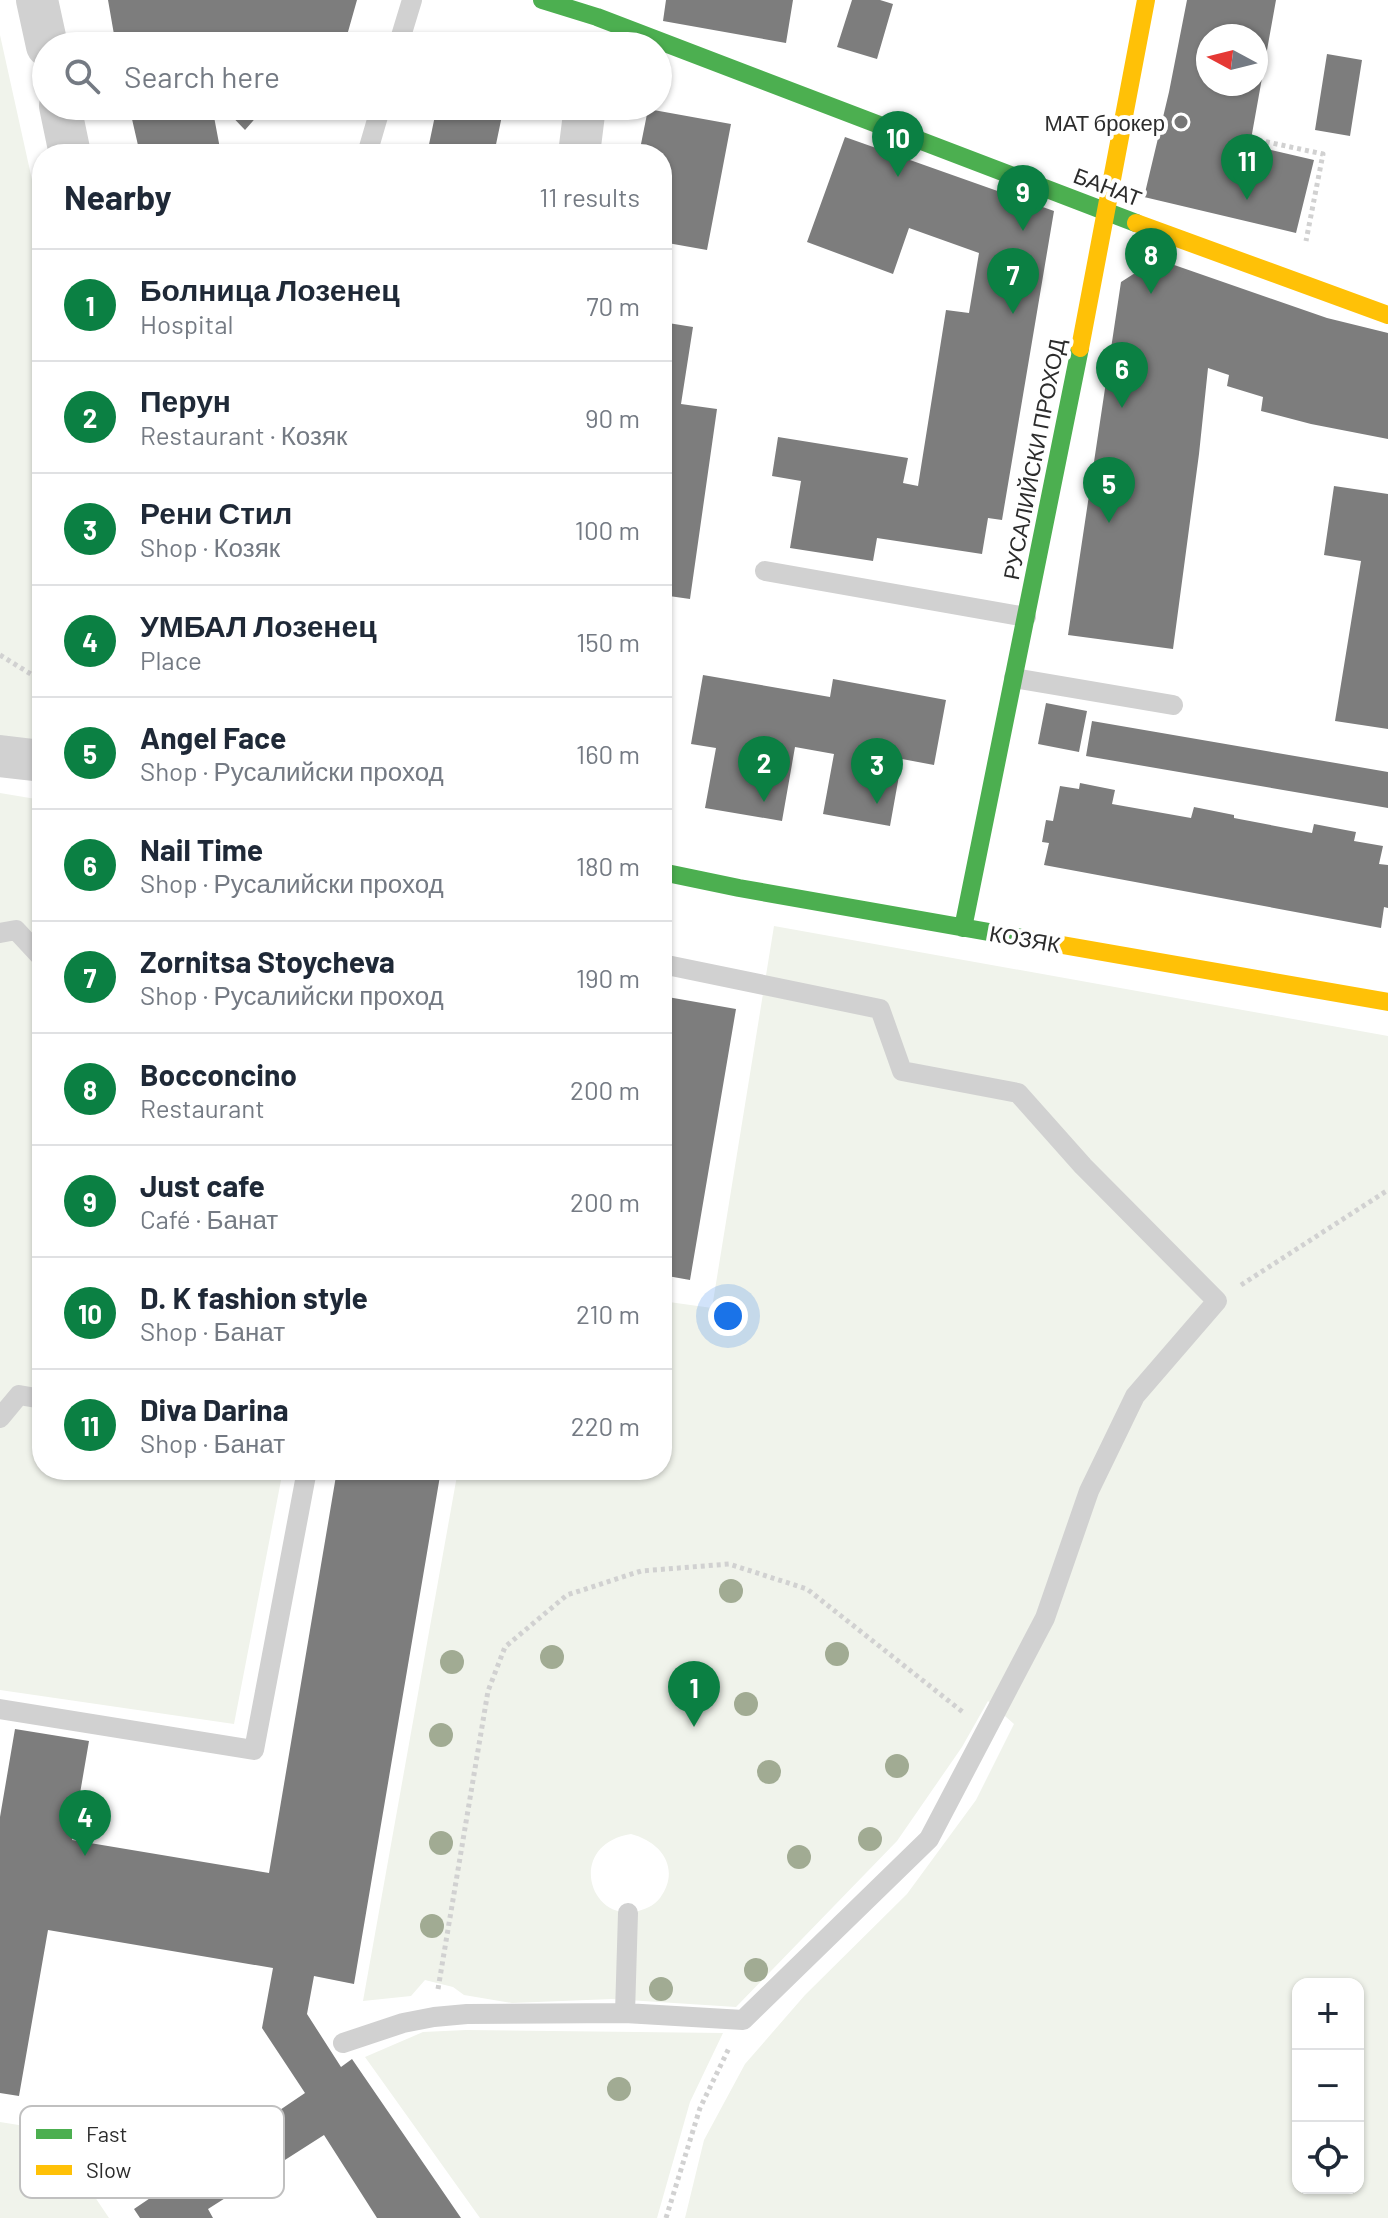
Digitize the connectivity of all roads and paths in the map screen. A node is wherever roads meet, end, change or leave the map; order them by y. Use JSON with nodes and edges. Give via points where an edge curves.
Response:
{"nodes":[{"id":1,"x":37,"y":0,"type":"edge"},
{"id":2,"x":412,"y":0,"type":"edge"},
{"id":3,"x":542,"y":0,"type":"edge"},
{"id":4,"x":1146,"y":0,"type":"edge"},
{"id":5,"x":597,"y":21,"type":"edge"},
{"id":6,"x":44,"y":32,"type":"edge"},
{"id":7,"x":402,"y":32,"type":"edge"},
{"id":8,"x":626,"y":32,"type":"edge"},
{"id":9,"x":672,"y":49,"type":"edge"},
{"id":10,"x":63,"y":120,"type":"edge"},
{"id":11,"x":377,"y":120,"type":"edge"},
{"id":12,"x":583,"y":120,"type":"edge"},
{"id":13,"x":1258,"y":140,"type":"dead end"},
{"id":14,"x":68,"y":144,"type":"edge"},
{"id":15,"x":370,"y":144,"type":"edge"},
{"id":16,"x":580,"y":144,"type":"edge"},
{"id":17,"x":1107,"y":212,"type":"junction"},
{"id":18,"x":1298,"y":282,"type":"junction"},
{"id":19,"x":1388,"y":315,"type":"edge"},
{"id":20,"x":765,"y":571,"type":"dead end"},
{"id":21,"x":1026,"y":617,"type":"junction"},
{"id":22,"x":0,"y":655,"type":"edge"},
{"id":23,"x":32,"y":675,"type":"edge"},
{"id":24,"x":1014,"y":678,"type":"junction"},
{"id":25,"x":1173,"y":705,"type":"dead end"},
{"id":26,"x":0,"y":756,"type":"edge"},
{"id":27,"x":32,"y":760,"type":"edge"},
{"id":28,"x":672,"y":874,"type":"edge"},
{"id":29,"x":963,"y":928,"type":"junction"},
{"id":30,"x":0,"y":933,"type":"edge"},
{"id":31,"x":32,"y":947,"type":"edge"},
{"id":32,"x":672,"y":966,"type":"edge"},
{"id":33,"x":1388,"y":1002,"type":"edge"},
{"id":34,"x":1388,"y":1190,"type":"edge"},
{"id":35,"x":1217,"y":1301,"type":"junction"},
{"id":36,"x":32,"y":1397,"type":"edge"},
{"id":37,"x":0,"y":1418,"type":"edge"},
{"id":38,"x":305,"y":1480,"type":"edge"},
{"id":39,"x":0,"y":1709,"type":"edge"},
{"id":40,"x":987,"y":1731,"type":"junction"},
{"id":41,"x":628,"y":1913,"type":"dead end"},
{"id":42,"x":625,"y":2013,"type":"junction"},
{"id":43,"x":434,"y":2017,"type":"junction"},
{"id":44,"x":743,"y":2020,"type":"junction"},
{"id":45,"x":343,"y":2043,"type":"dead end"},
{"id":46,"x":666,"y":2218,"type":"edge"}],
"edges":[{"from":1,"to":6,"type":"street"},
{"from":2,"to":7,"type":"lane"},
{"from":3,"to":5,"type":"street","name":"БАНАТ"},
{"from":4,"to":17,"type":"street","name":"РУСАЛИЙСКИ ПРОХОД"},
{"from":5,"to":8,"type":"street","name":"БАНАТ"},
{"from":9,"to":17,"type":"street","name":"БАНАТ"},
{"from":10,"to":14,"type":"street"},
{"from":11,"to":15,"type":"lane"},
{"from":12,"to":16,"type":"street"},
{"from":13,"to":18,"type":"path","via":[[1323,154]]},
{"from":17,"to":18,"type":"street","name":"БАНАТ"},
{"from":17,"to":21,"type":"street","name":"РУСАЛИЙСКИ ПРОХОД"},
{"from":18,"to":19,"type":"street","name":"БАНАТ"},
{"from":20,"to":21,"type":"lane"},
{"from":21,"to":24,"type":"street","name":"РУСАЛИЙСКИ ПРОХОД"},
{"from":22,"to":23,"type":"path"},
{"from":24,"to":25,"type":"lane"},
{"from":24,"to":29,"type":"street","name":"РУСАЛИЙСКИ ПРОХОД"},
{"from":26,"to":27,"type":"street"},
{"from":28,"to":29,"type":"street","name":"КОЗЯК"},
{"from":29,"to":33,"type":"street","name":"КОЗЯК"},
{"from":30,"to":31,"type":"lane","via":[[16,930]]},
{"from":32,"to":35,"type":"lane","via":[[880,1009],[902,1071],[1018,1093]]},
{"from":34,"to":35,"type":"path"},
{"from":35,"to":40,"type":"lane","via":[[1135,1396],[1089,1491],[1045,1618]]},
{"from":36,"to":37,"type":"lane","via":[[19,1395]]},
{"from":38,"to":39,"type":"lane","via":[[254,1750]]},
{"from":40,"to":43,"type":"path","via":[[807,1589],[729,1564],[641,1571],[567,1595],[505,1647],[488,1691]]},
{"from":40,"to":44,"type":"lane","via":[[929,1839]]},
{"from":41,"to":42,"type":"lane"},
{"from":42,"to":43,"type":"lane"},
{"from":42,"to":44,"type":"lane"},
{"from":43,"to":45,"type":"lane"},
{"from":44,"to":46,"type":"path","via":[[700,2108]]}]}
